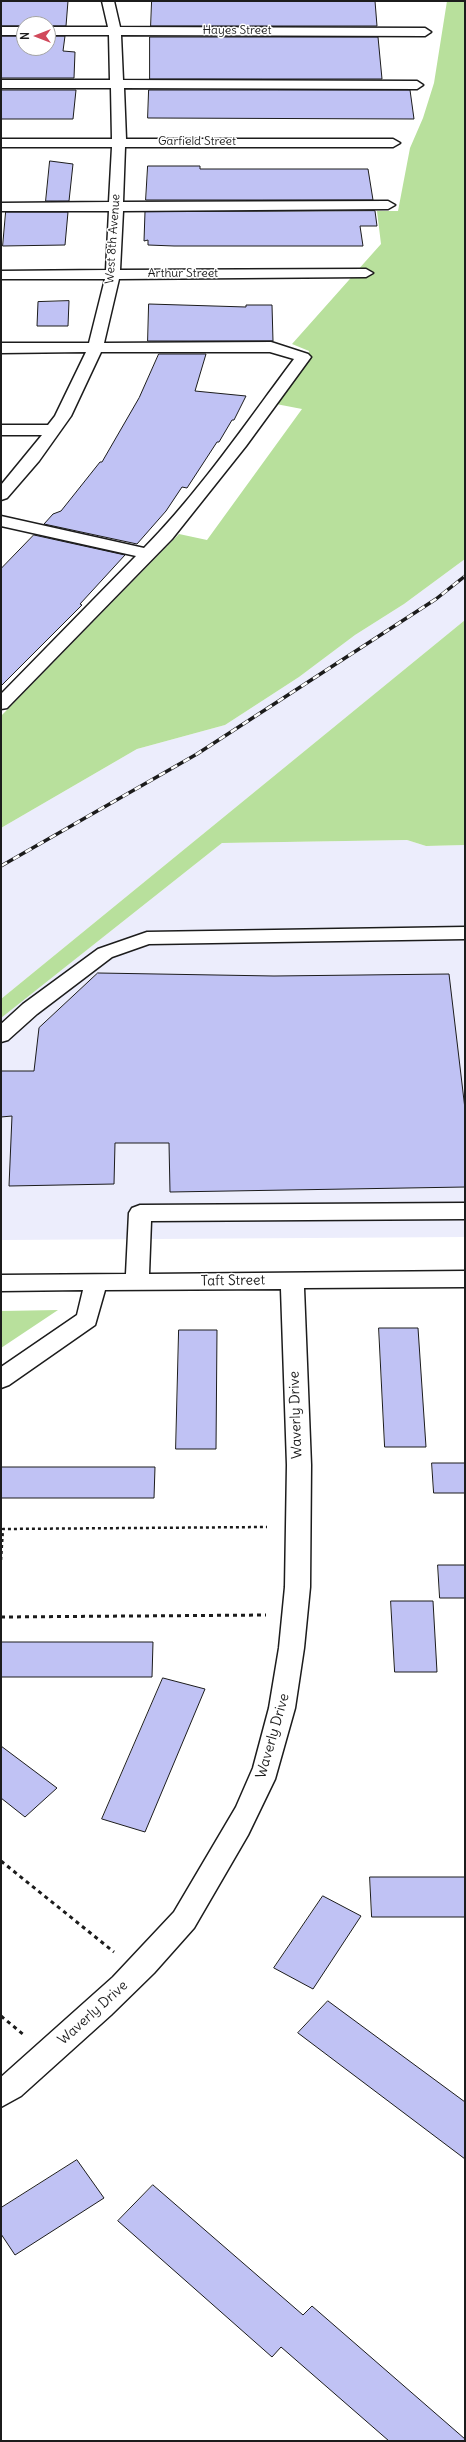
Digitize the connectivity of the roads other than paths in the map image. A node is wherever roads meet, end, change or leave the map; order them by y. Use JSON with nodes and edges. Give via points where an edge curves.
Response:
{"nodes":[{"id":1,"x":108,"y":1,"type":"edge"},
{"id":2,"x":1,"y":31,"type":"edge"},
{"id":3,"x":16,"y":31,"type":"edge"},
{"id":4,"x":56,"y":31,"type":"edge"},
{"id":5,"x":115,"y":31,"type":"junction"},
{"id":6,"x":425,"y":32,"type":"dead end"},
{"id":7,"x":1,"y":84,"type":"edge"},
{"id":8,"x":117,"y":84,"type":"junction"},
{"id":9,"x":417,"y":85,"type":"dead end"},
{"id":10,"x":1,"y":142,"type":"edge"},
{"id":11,"x":119,"y":142,"type":"junction"},
{"id":12,"x":393,"y":143,"type":"dead end"},
{"id":13,"x":388,"y":205,"type":"dead end"},
{"id":14,"x":116,"y":206,"type":"junction"},
{"id":15,"x":1,"y":207,"type":"edge"},
{"id":16,"x":366,"y":273,"type":"dead end"},
{"id":17,"x":1,"y":274,"type":"edge"},
{"id":18,"x":112,"y":275,"type":"junction"},
{"id":19,"x":96,"y":347,"type":"junction"},
{"id":20,"x":1,"y":348,"type":"edge"},
{"id":21,"x":1,"y":430,"type":"edge"},
{"id":22,"x":53,"y":430,"type":"junction"},
{"id":23,"x":1,"y":495,"type":"edge"},
{"id":24,"x":1,"y":521,"type":"edge"},
{"id":25,"x":148,"y":554,"type":"junction"},
{"id":26,"x":1,"y":704,"type":"edge"},
{"id":27,"x":465,"y":933,"type":"edge"},
{"id":28,"x":1,"y":1035,"type":"edge"},
{"id":29,"x":465,"y":1211,"type":"edge"},
{"id":30,"x":465,"y":1279,"type":"edge"},
{"id":31,"x":292,"y":1280,"type":"junction"},
{"id":32,"x":96,"y":1282,"type":"junction"},
{"id":33,"x":137,"y":1282,"type":"junction"},
{"id":34,"x":1,"y":1283,"type":"edge"},
{"id":35,"x":1,"y":1379,"type":"edge"},
{"id":36,"x":1,"y":2094,"type":"edge"}],
"edges":[{"from":1,"to":5,"type":"street","name":"West 8th Avenue"},
{"from":2,"to":3,"type":"street"},
{"from":4,"to":5,"type":"street","name":"Hayes Street"},
{"from":5,"to":6,"type":"street","name":"Hayes Street"},
{"from":5,"to":8,"type":"street","name":"West 8th Avenue"},
{"from":7,"to":8,"type":"street"},
{"from":8,"to":9,"type":"street"},
{"from":8,"to":11,"type":"street","name":"West 8th Avenue"},
{"from":10,"to":11,"type":"street","name":"Garfield Street"},
{"from":11,"to":12,"type":"street","name":"Garfield Street"},
{"from":11,"to":14,"type":"street","name":"West 8th Avenue"},
{"from":13,"to":14,"type":"street"},
{"from":14,"to":15,"type":"street"},
{"from":14,"to":18,"type":"street","name":"West 8th Avenue"},
{"from":16,"to":18,"type":"street","name":"Arthur Street"},
{"from":17,"to":18,"type":"street","name":"Arthur Street"},
{"from":18,"to":19,"type":"street","name":"West 8th Avenue"},
{"from":19,"to":20,"type":"street"},
{"from":19,"to":22,"type":"street","name":"West 8th Avenue","via":[[63,416]]},
{"from":19,"to":25,"type":"street","via":[[271,346],[303,357],[240,443]]},
{"from":21,"to":22,"type":"street"},
{"from":22,"to":23,"type":"street","name":"West 8th Avenue"},
{"from":24,"to":25,"type":"street"},
{"from":25,"to":26,"type":"street"},
{"from":27,"to":28,"type":"street","via":[[147,938],[105,953],[30,1008]]},
{"from":29,"to":33,"type":"street","via":[[140,1213]]},
{"from":30,"to":31,"type":"street","name":"Taft Street"},
{"from":31,"to":33,"type":"street","name":"Taft Street"},
{"from":31,"to":36,"type":"street","name":"Waverly Drive","via":[[300,1547],[296,1619],[288,1685],[266,1770],[234,1836],[186,1917],[136,1974]]},
{"from":32,"to":33,"type":"street","name":"Taft Street"},
{"from":32,"to":34,"type":"street","name":"Taft Street"},
{"from":32,"to":35,"type":"street","via":[[87,1319]]}]}
